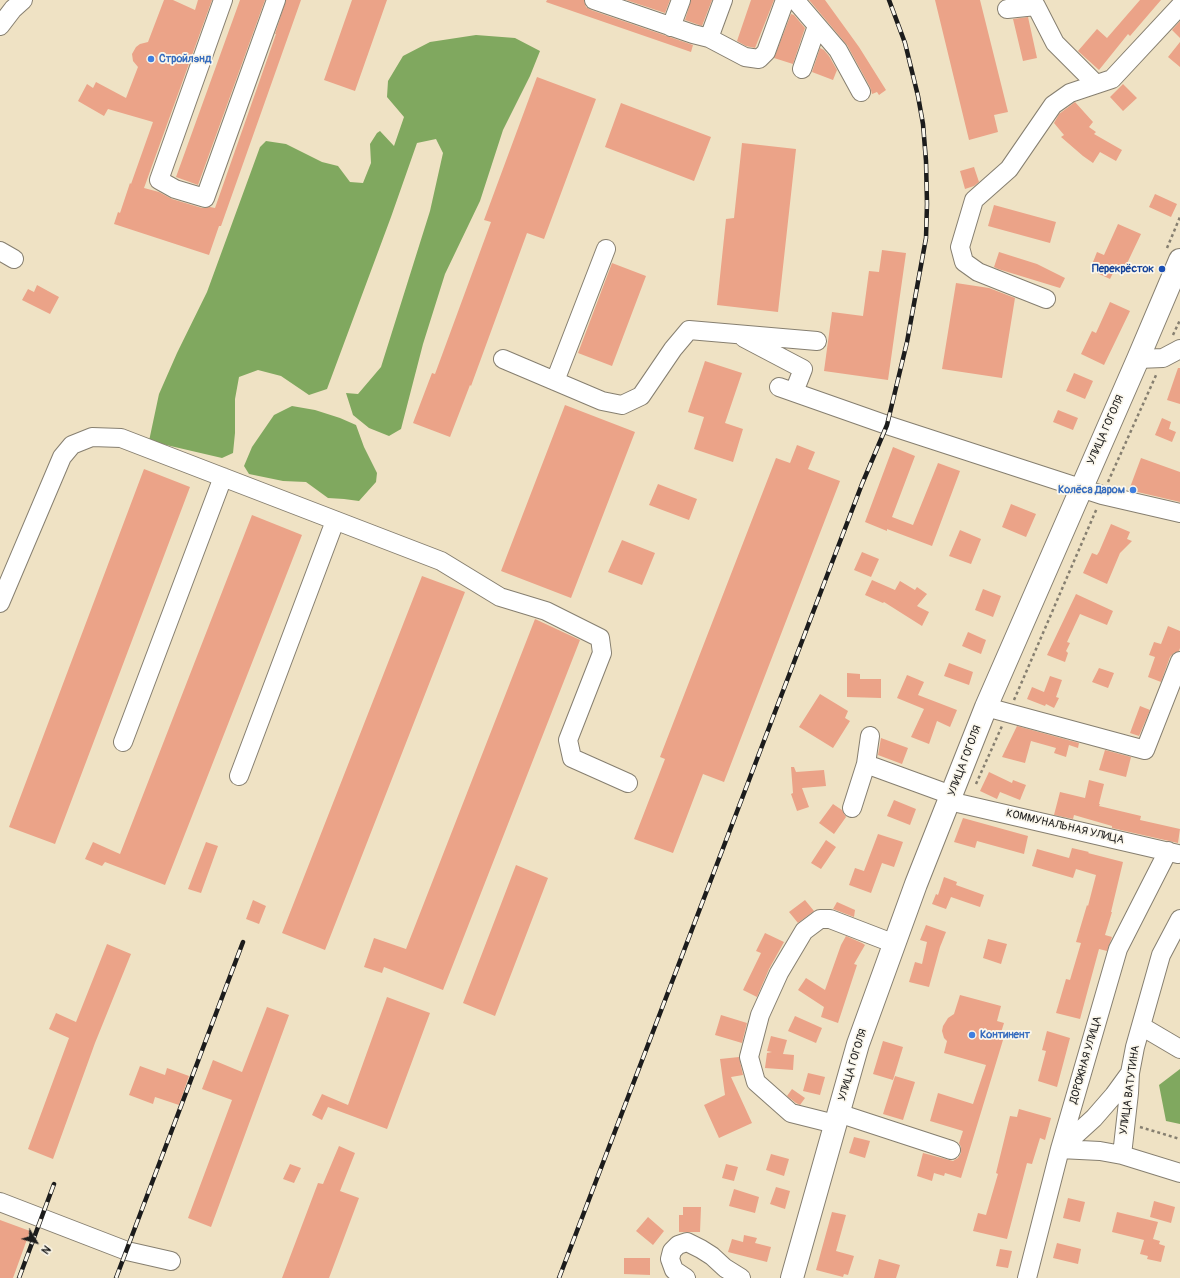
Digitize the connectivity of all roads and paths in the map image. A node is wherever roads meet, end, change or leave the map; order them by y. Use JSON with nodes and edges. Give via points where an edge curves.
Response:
{"nodes":[{"id":1,"x":23,"y":0,"type":"edge"},
{"id":2,"x":223,"y":0,"type":"edge"},
{"id":3,"x":276,"y":0,"type":"edge"},
{"id":4,"x":681,"y":0,"type":"edge"},
{"id":5,"x":723,"y":0,"type":"edge"},
{"id":6,"x":785,"y":0,"type":"edge"},
{"id":7,"x":795,"y":0,"type":"edge"},
{"id":8,"x":598,"y":1,"type":"edge"},
{"id":9,"x":1180,"y":6,"type":"edge"},
{"id":10,"x":638,"y":7,"type":"edge"},
{"id":11,"x":1007,"y":8,"type":"dead end"},
{"id":12,"x":0,"y":26,"type":"edge"},
{"id":13,"x":671,"y":26,"type":"junction"},
{"id":14,"x":817,"y":26,"type":"junction"},
{"id":15,"x":709,"y":38,"type":"junction"},
{"id":16,"x":802,"y":68,"type":"dead end"},
{"id":17,"x":1096,"y":84,"type":"junction"},
{"id":18,"x":861,"y":92,"type":"dead end"},
{"id":19,"x":1180,"y":217,"type":"edge"},
{"id":20,"x":606,"y":250,"type":"dead end"},
{"id":21,"x":1173,"y":256,"type":"edge"},
{"id":22,"x":1046,"y":299,"type":"dead end"},
{"id":23,"x":738,"y":334,"type":"junction"},
{"id":24,"x":817,"y":341,"type":"dead end"},
{"id":25,"x":1180,"y":349,"type":"edge"},
{"id":26,"x":503,"y":359,"type":"dead end"},
{"id":27,"x":1138,"y":359,"type":"junction"},
{"id":28,"x":555,"y":381,"type":"junction"},
{"id":29,"x":223,"y":477,"type":"junction"},
{"id":30,"x":1081,"y":488,"type":"junction"},
{"id":31,"x":1180,"y":513,"type":"edge"},
{"id":32,"x":335,"y":521,"type":"junction"},
{"id":33,"x":0,"y":603,"type":"edge"},
{"id":34,"x":1180,"y":661,"type":"edge"},
{"id":35,"x":986,"y":707,"type":"junction"},
{"id":36,"x":870,"y":736,"type":"dead end"},
{"id":37,"x":123,"y":742,"type":"dead end"},
{"id":38,"x":866,"y":764,"type":"junction"},
{"id":39,"x":239,"y":776,"type":"dead end"},
{"id":40,"x":628,"y":783,"type":"dead end"},
{"id":41,"x":950,"y":798,"type":"junction"},
{"id":42,"x":852,"y":808,"type":"dead end"},
{"id":43,"x":1174,"y":853,"type":"edge"},
{"id":44,"x":1180,"y":919,"type":"edge"},
{"id":45,"x":895,"y":944,"type":"junction"},
{"id":46,"x":1141,"y":1026,"type":"junction"},
{"id":47,"x":1180,"y":1049,"type":"edge"},
{"id":48,"x":1130,"y":1073,"type":"junction"},
{"id":49,"x":837,"y":1119,"type":"junction"},
{"id":50,"x":1125,"y":1122,"type":"junction"},
{"id":51,"x":1180,"y":1139,"type":"edge"},
{"id":52,"x":1060,"y":1149,"type":"junction"},
{"id":53,"x":951,"y":1150,"type":"dead end"},
{"id":54,"x":1122,"y":1155,"type":"junction"},
{"id":55,"x":1180,"y":1173,"type":"edge"},
{"id":56,"x":0,"y":1202,"type":"edge"},
{"id":57,"x":171,"y":1261,"type":"dead end"},
{"id":58,"x":686,"y":1278,"type":"edge"},
{"id":59,"x":739,"y":1278,"type":"edge"},
{"id":60,"x":792,"y":1278,"type":"edge"},
{"id":61,"x":1027,"y":1278,"type":"edge"}],
"edges":[{"from":1,"to":12,"type":"street"},
{"from":2,"to":3,"type":"street","via":[[159,180],[175,189],[205,198]]},
{"from":4,"to":13,"type":"street"},
{"from":5,"to":15,"type":"street"},
{"from":6,"to":15,"type":"street","via":[[766,52],[759,59],[745,57]]},
{"from":7,"to":14,"type":"street"},
{"from":8,"to":10,"type":"street"},
{"from":9,"to":17,"type":"street","via":[[1112,79]]},
{"from":10,"to":13,"type":"street"},
{"from":11,"to":17,"type":"street","via":[[1036,6],[1055,43]]},
{"from":13,"to":15,"type":"street"},
{"from":14,"to":16,"type":"street"},
{"from":14,"to":18,"type":"street","via":[[838,50]]},
{"from":17,"to":22,"type":"street","via":[[1070,93],[1053,105],[1009,169],[974,200],[960,247],[964,262],[978,272]]},
{"from":19,"to":21,"type":"path"},
{"from":20,"to":28,"type":"street"},
{"from":21,"to":27,"type":"main road","name":"УЛИЦА ГОГОЛЯ"},
{"from":23,"to":24,"type":"street"},
{"from":23,"to":28,"type":"street","via":[[689,330],[672,348],[642,396],[622,405],[602,401]]},
{"from":23,"to":30,"type":"street","via":[[803,369],[786,389]]},
{"from":25,"to":27,"type":"street","via":[[1163,358]]},
{"from":26,"to":28,"type":"street"},
{"from":27,"to":30,"type":"main road","name":"УЛИЦА ГОГОЛЯ"},
{"from":29,"to":32,"type":"street"},
{"from":29,"to":33,"type":"street","via":[[121,438],[92,436],[72,445],[62,456]]},
{"from":29,"to":37,"type":"street"},
{"from":30,"to":31,"type":"street"},
{"from":30,"to":35,"type":"main road","name":"УЛИЦА ГОГОЛЯ"},
{"from":32,"to":39,"type":"street"},
{"from":32,"to":40,"type":"street","via":[[441,561],[500,597],[546,611],[600,638],[602,653],[568,740],[572,758]]},
{"from":34,"to":35,"type":"street","via":[[1145,750]]},
{"from":35,"to":41,"type":"main road","name":"УЛИЦА ГОГОЛЯ"},
{"from":36,"to":38,"type":"street"},
{"from":38,"to":41,"type":"street","name":"КОММУНАЛЬНАЯ УЛИЦА"},
{"from":38,"to":42,"type":"street"},
{"from":41,"to":43,"type":"street","name":"КОММУНАЛЬНАЯ УЛИЦА"},
{"from":41,"to":45,"type":"main road","name":"УЛИЦА ГОГОЛЯ"},
{"from":43,"to":52,"type":"street","name":"ДОРОЖНАЯ УЛИЦА","via":[[1118,949]]},
{"from":44,"to":46,"type":"street","name":"УЛИЦА ВАТУТИНА","via":[[1161,955]]},
{"from":45,"to":49,"type":"main road","name":"УЛИЦА ГОГОЛЯ","via":[[858,1044]]},
{"from":45,"to":49,"type":"street","via":[[830,919],[820,919],[804,931],[760,1015],[749,1057],[756,1082],[791,1113]]},
{"from":46,"to":47,"type":"street"},
{"from":46,"to":48,"type":"street","name":"УЛИЦА ВАТУТИНА"},
{"from":48,"to":50,"type":"street","name":"УЛИЦА ВАТУТИНА"},
{"from":48,"to":52,"type":"street","via":[[1094,1118]]},
{"from":49,"to":53,"type":"street"},
{"from":49,"to":60,"type":"main road","name":"УЛИЦА ГОГОЛЯ"},
{"from":50,"to":51,"type":"path"},
{"from":50,"to":54,"type":"street","name":"УЛИЦА ВАТУТИНА"},
{"from":52,"to":54,"type":"street"},
{"from":52,"to":61,"type":"street","name":"ДОРОЖНАЯ УЛИЦА"},
{"from":54,"to":55,"type":"street"},
{"from":56,"to":57,"type":"street","via":[[127,1251]]},
{"from":58,"to":59,"type":"street","via":[[674,1270],[670,1259],[672,1251],[678,1245],[687,1242],[712,1256]]}]}
